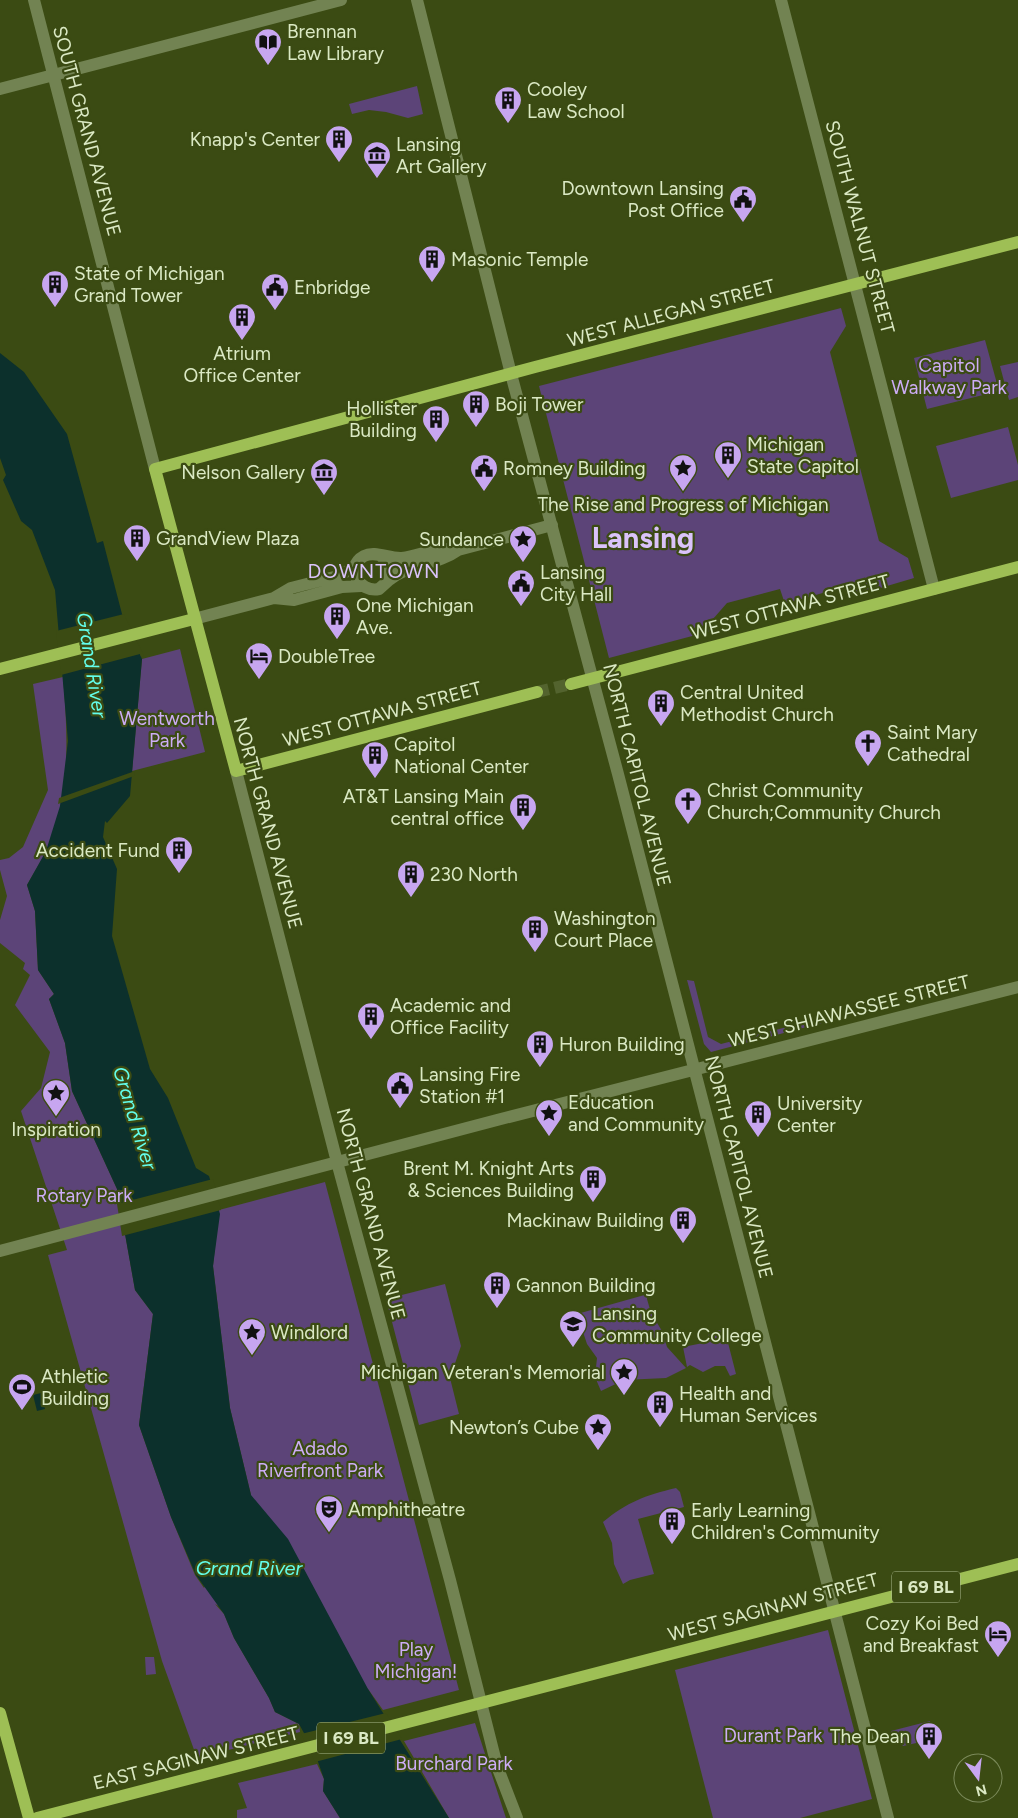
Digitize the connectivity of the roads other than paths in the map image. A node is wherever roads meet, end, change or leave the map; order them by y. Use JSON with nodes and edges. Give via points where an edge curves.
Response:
{"nodes":[{"id":1,"x":34,"y":0,"type":"edge"},
{"id":2,"x":341,"y":0,"type":"edge"},
{"id":3,"x":417,"y":0,"type":"edge"},
{"id":4,"x":781,"y":0,"type":"edge"},
{"id":5,"x":53,"y":75,"type":"junction"},
{"id":6,"x":0,"y":89,"type":"edge"},
{"id":7,"x":1018,"y":242,"type":"edge"},
{"id":8,"x":855,"y":284,"type":"junction"},
{"id":9,"x":511,"y":374,"type":"junction"},
{"id":10,"x":155,"y":469,"type":"junction"},
{"id":11,"x":552,"y":525,"type":"junction"},
{"id":12,"x":458,"y":550,"type":"junction"},
{"id":13,"x":381,"y":556,"type":"junction"},
{"id":14,"x":355,"y":567,"type":"junction"},
{"id":15,"x":1018,"y":567,"type":"edge"},
{"id":16,"x":389,"y":580,"type":"junction"},
{"id":17,"x":361,"y":586,"type":"junction"},
{"id":18,"x":934,"y":589,"type":"junction"},
{"id":19,"x":274,"y":598,"type":"junction"},
{"id":20,"x":194,"y":619,"type":"junction"},
{"id":21,"x":0,"y":669,"type":"edge"},
{"id":22,"x":592,"y":678,"type":"junction"},
{"id":23,"x":571,"y":684,"type":"tunnel mouth"},
{"id":24,"x":537,"y":692,"type":"tunnel mouth"},
{"id":25,"x":236,"y":771,"type":"junction"},
{"id":26,"x":1018,"y":986,"type":"edge"},
{"id":27,"x":694,"y":1070,"type":"junction"},
{"id":28,"x":337,"y":1162,"type":"junction"},
{"id":29,"x":0,"y":1250,"type":"edge"},
{"id":30,"x":1018,"y":1564,"type":"edge"},
{"id":31,"x":834,"y":1610,"type":"junction"},
{"id":32,"x":655,"y":1658,"type":"joint"},
{"id":33,"x":482,"y":1705,"type":"junction"},
{"id":34,"x":0,"y":1713,"type":"edge"},
{"id":35,"x":28,"y":1818,"type":"edge"},
{"id":36,"x":37,"y":1818,"type":"edge"},
{"id":37,"x":517,"y":1818,"type":"edge"},
{"id":38,"x":888,"y":1818,"type":"edge"}],
"edges":[{"from":1,"to":5,"type":"street","name":"SOUTH GRAND AVENUE"},
{"from":2,"to":5,"type":"street"},
{"from":3,"to":9,"type":"street","name":"NORTH CAPITOL AVENUE"},
{"from":4,"to":8,"type":"street","name":"SOUTH WALNUT STREET"},
{"from":5,"to":6,"type":"street"},
{"from":5,"to":10,"type":"street","name":"SOUTH GRAND AVENUE"},
{"from":7,"to":8,"type":"main road","name":"WEST ALLEGAN STREET"},
{"from":8,"to":9,"type":"main road","name":"WEST ALLEGAN STREET"},
{"from":8,"to":18,"type":"street","name":"SOUTH WALNUT STREET"},
{"from":9,"to":10,"type":"main road","name":"WEST ALLEGAN STREET"},
{"from":9,"to":11,"type":"street","name":"NORTH CAPITOL AVENUE"},
{"from":10,"to":20,"type":"main road","name":"SOUTH GRAND AVENUE"},
{"from":11,"to":12,"type":"street"},
{"from":11,"to":22,"type":"street","name":"NORTH CAPITOL AVENUE"},
{"from":12,"to":13,"type":"street","via":[[444,547],[402,558]]},
{"from":12,"to":16,"type":"street","via":[[446,559],[406,570]]},
{"from":13,"to":14,"type":"street","via":[[364,556]]},
{"from":13,"to":16,"type":"street","via":[[390,565]]},
{"from":14,"to":17,"type":"street","via":[[355,577]]},
{"from":14,"to":19,"type":"street","via":[[338,576],[291,588]]},
{"from":15,"to":18,"type":"main road","name":"WEST OTTAWA STREET"},
{"from":16,"to":17,"type":"street","via":[[379,589],[369,590]]},
{"from":17,"to":19,"type":"street","via":[[342,587],[294,600]]},
{"from":18,"to":22,"type":"main road","name":"WEST OTTAWA STREET"},
{"from":19,"to":20,"type":"street"},
{"from":20,"to":21,"type":"main road"},
{"from":20,"to":25,"type":"main road","name":"NORTH GRAND AVENUE"},
{"from":22,"to":23,"type":"main road","name":"WEST OTTAWA STREET"},
{"from":22,"to":27,"type":"street","name":"NORTH CAPITOL AVENUE"},
{"from":24,"to":25,"type":"main road","name":"WEST OTTAWA STREET"},
{"from":25,"to":28,"type":"street","name":"NORTH GRAND AVENUE"},
{"from":26,"to":27,"type":"street","name":"WEST SHIAWASSEE STREET"},
{"from":27,"to":28,"type":"street","name":"WEST SHIAWASSEE STREET"},
{"from":27,"to":31,"type":"street","name":"NORTH CAPITOL AVENUE"},
{"from":28,"to":29,"type":"street","name":"WEST SHIAWASSEE STREET"},
{"from":28,"to":33,"type":"street","name":"NORTH GRAND AVENUE"},
{"from":30,"to":31,"type":"main road","name":"WEST SAGINAW STREET","number":"I 69 BL"},
{"from":31,"to":32,"type":"main road","name":"WEST SAGINAW STREET","number":"I 69 BL"},
{"from":31,"to":38,"type":"street","name":"NORTH CAPITOL AVENUE"},
{"from":32,"to":33,"type":"main road","name":"EAST SAGINAW STREET","number":"I 69 BL"},
{"from":33,"to":36,"type":"main road","name":"EAST SAGINAW STREET","number":"I 69 BL"},
{"from":33,"to":37,"type":"street","name":"NORTH GRAND AVENUE","via":[[497,1766]]},
{"from":34,"to":35,"type":"main road"}]}
